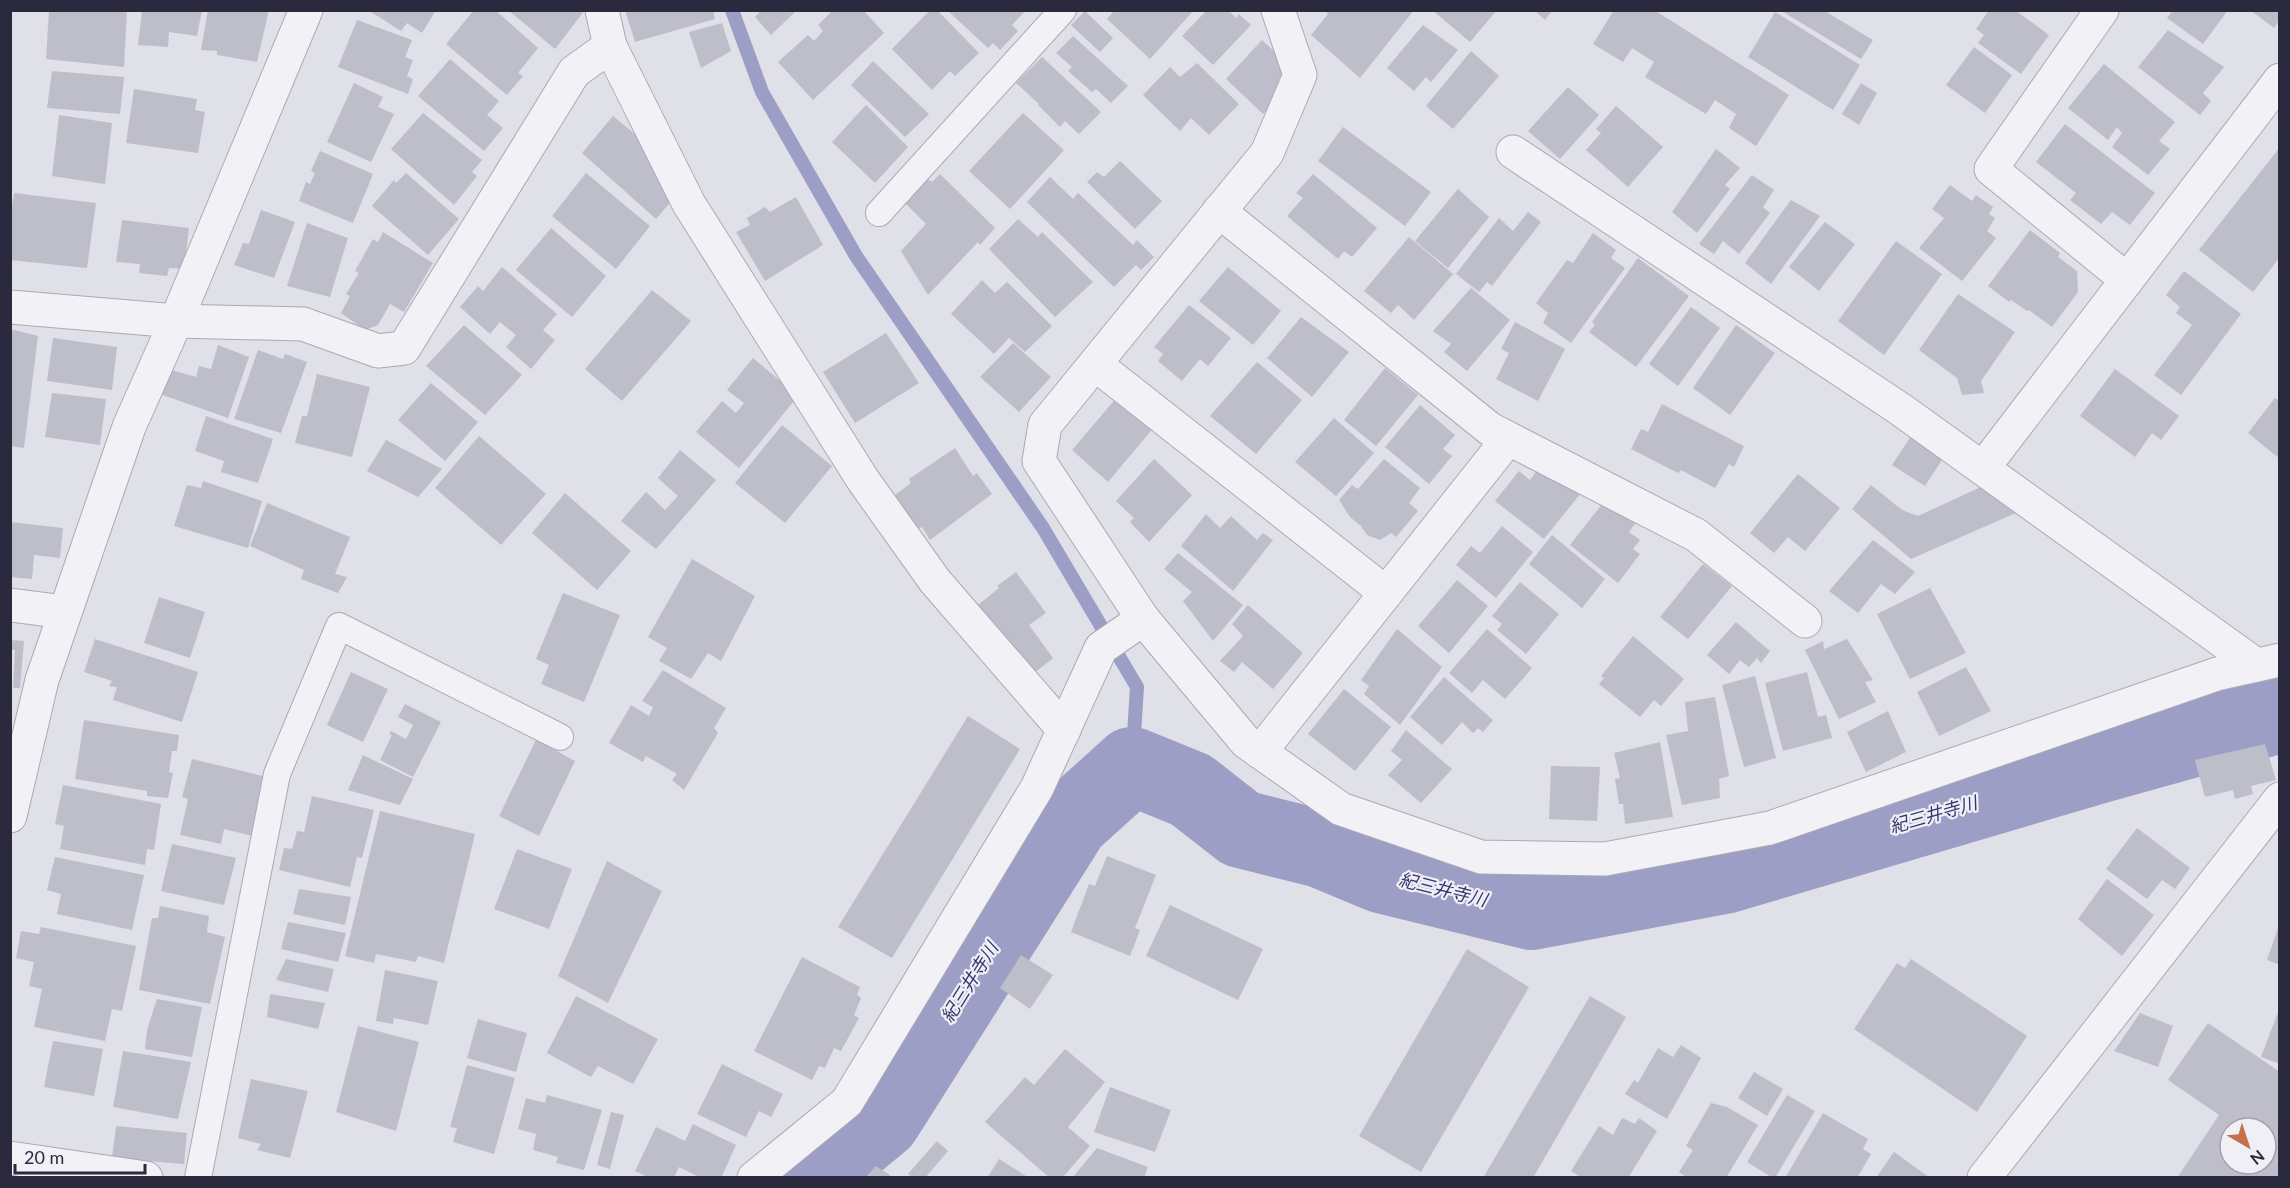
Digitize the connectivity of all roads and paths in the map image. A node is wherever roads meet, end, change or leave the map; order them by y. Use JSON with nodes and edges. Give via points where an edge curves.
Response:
{"nodes":[{"id":1,"x":306,"y":10,"type":"edge"},
{"id":2,"x":602,"y":10,"type":"edge"},
{"id":3,"x":1063,"y":10,"type":"edge"},
{"id":4,"x":1278,"y":10,"type":"edge"},
{"id":5,"x":2102,"y":10,"type":"edge"},
{"id":6,"x":610,"y":46,"type":"junction"},
{"id":7,"x":2280,"y":80,"type":"edge"},
{"id":8,"x":1513,"y":152,"type":"dead end"},
{"id":9,"x":1219,"y":211,"type":"junction"},
{"id":10,"x":879,"y":213,"type":"dead end"},
{"id":11,"x":2127,"y":280,"type":"junction"},
{"id":12,"x":10,"y":307,"type":"edge"},
{"id":13,"x":176,"y":321,"type":"junction"},
{"id":14,"x":1095,"y":364,"type":"junction"},
{"id":15,"x":1508,"y":439,"type":"junction"},
{"id":16,"x":1983,"y":468,"type":"junction"},
{"id":17,"x":1386,"y":593,"type":"junction"},
{"id":18,"x":10,"y":605,"type":"edge"},
{"id":19,"x":65,"y":612,"type":"junction"},
{"id":20,"x":1805,"y":621,"type":"dead end"},
{"id":21,"x":1138,"y":623,"type":"junction"},
{"id":22,"x":2268,"y":663,"type":"edge"},
{"id":23,"x":1064,"y":730,"type":"junction"},
{"id":24,"x":560,"y":737,"type":"dead end"},
{"id":25,"x":1260,"y":752,"type":"junction"},
{"id":26,"x":2280,"y":799,"type":"edge"},
{"id":27,"x":10,"y":816,"type":"edge"},
{"id":28,"x":10,"y":1158,"type":"edge"},
{"id":29,"x":146,"y":1178,"type":"edge"},
{"id":30,"x":198,"y":1178,"type":"edge"},
{"id":31,"x":754,"y":1178,"type":"edge"},
{"id":32,"x":1984,"y":1178,"type":"edge"}],
"edges":[{"from":1,"to":13,"type":"street"},
{"from":2,"to":6,"type":"street"},
{"from":3,"to":10,"type":"lane"},
{"from":4,"to":9,"type":"street","via":[[1300,75],[1267,153]]},
{"from":5,"to":11,"type":"street","via":[[1990,169]]},
{"from":6,"to":13,"type":"street","via":[[573,72],[405,348],[378,351],[303,324]]},
{"from":6,"to":23,"type":"street","via":[[689,204],[863,480],[935,581]]},
{"from":7,"to":11,"type":"street"},
{"from":8,"to":16,"type":"street"},
{"from":9,"to":14,"type":"street"},
{"from":9,"to":15,"type":"street","via":[[1490,429]]},
{"from":11,"to":16,"type":"street"},
{"from":12,"to":13,"type":"street"},
{"from":13,"to":19,"type":"street","via":[[129,427]]},
{"from":14,"to":17,"type":"street"},
{"from":14,"to":21,"type":"street","via":[[1045,425],[1039,461]]},
{"from":15,"to":17,"type":"street"},
{"from":15,"to":20,"type":"street","via":[[1696,535]]},
{"from":16,"to":22,"type":"street"},
{"from":17,"to":25,"type":"street"},
{"from":18,"to":19,"type":"street"},
{"from":19,"to":27,"type":"street","via":[[42,680]]},
{"from":21,"to":23,"type":"street","via":[[1101,648]]},
{"from":21,"to":25,"type":"street","via":[[1246,742]]},
{"from":22,"to":25,"type":"street","via":[[2217,674],[1770,828],[1605,859],[1480,857],[1341,809]]},
{"from":23,"to":31,"type":"street","via":[[1037,788],[847,1102]]},
{"from":24,"to":30,"type":"lane","via":[[339,626],[277,774]]},
{"from":26,"to":32,"type":"street"},
{"from":28,"to":29,"type":"street"}]}
